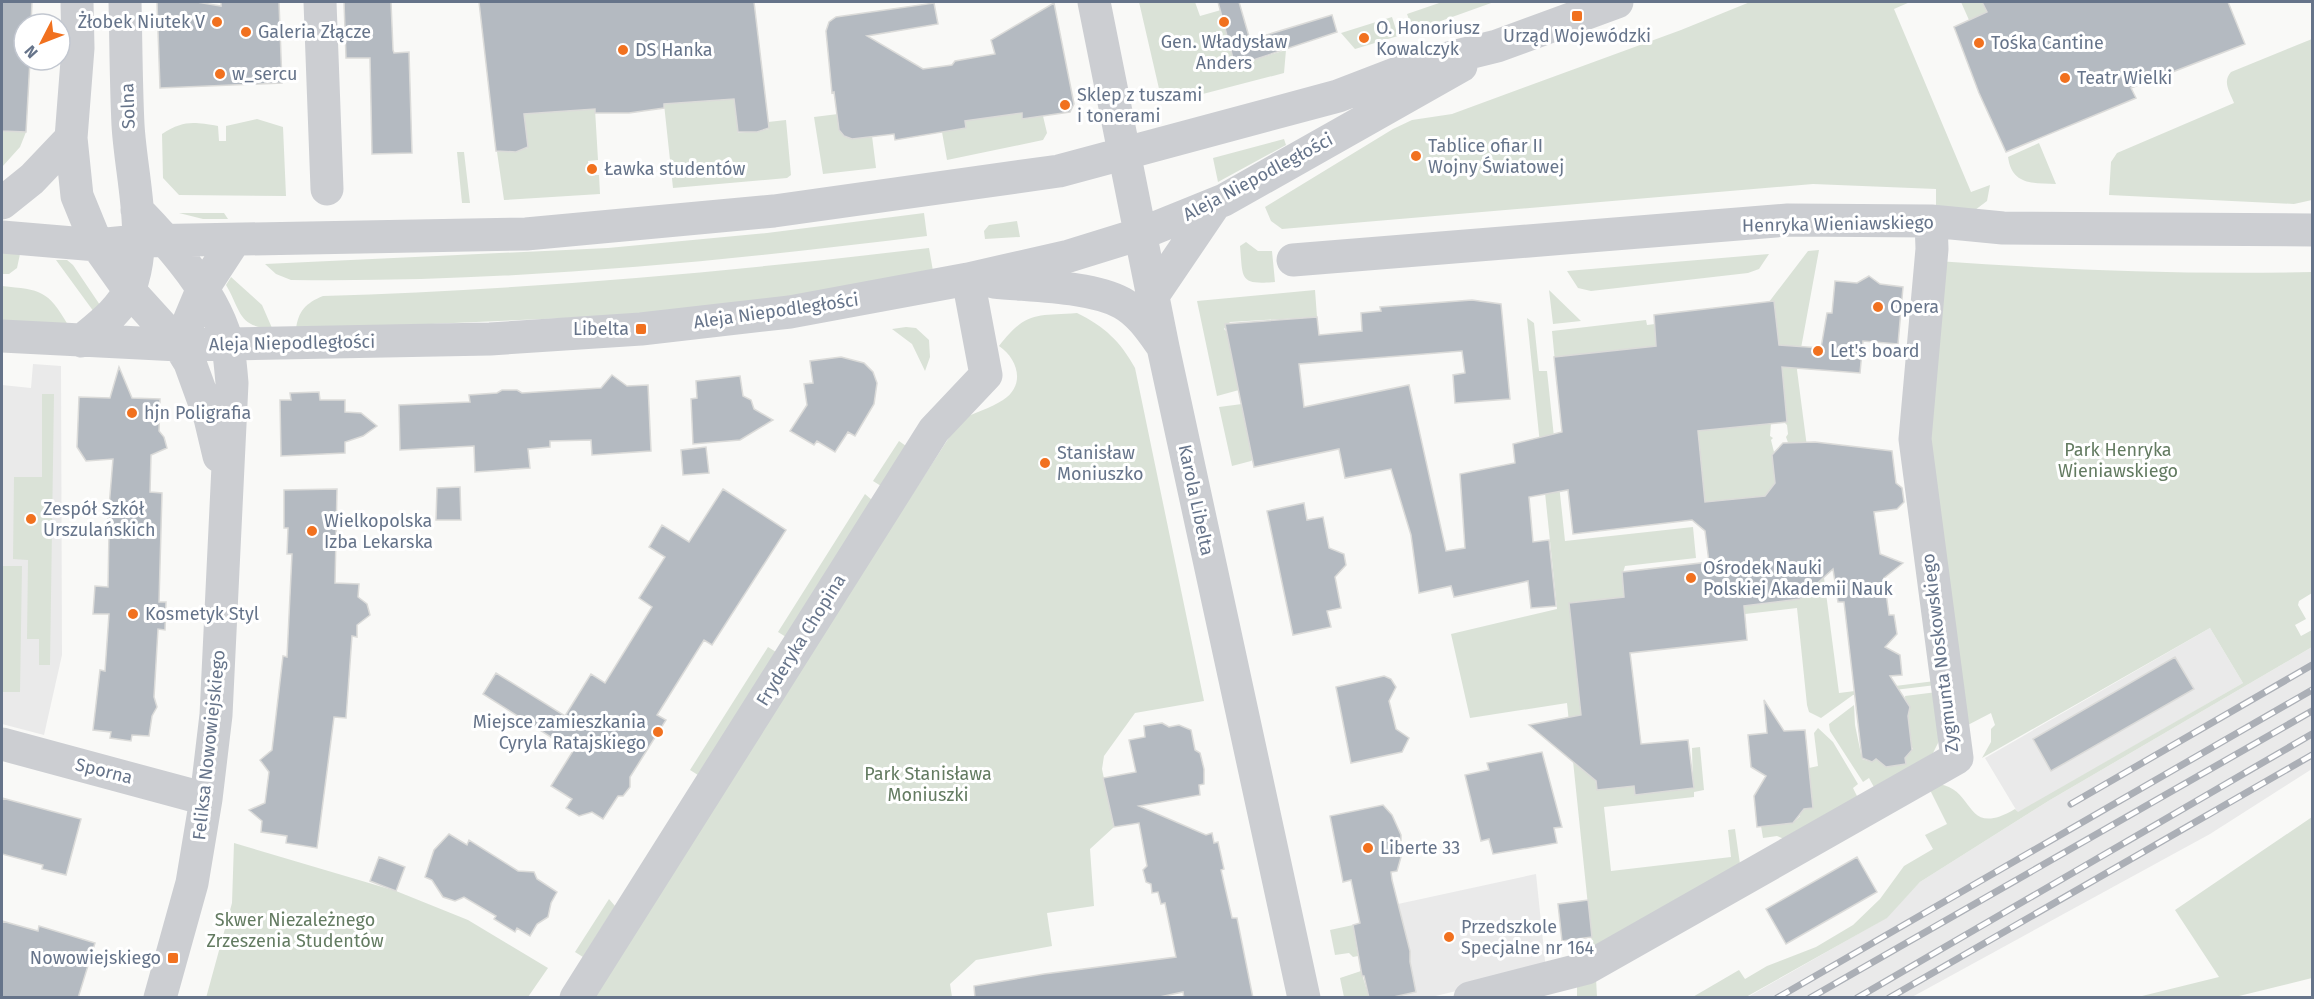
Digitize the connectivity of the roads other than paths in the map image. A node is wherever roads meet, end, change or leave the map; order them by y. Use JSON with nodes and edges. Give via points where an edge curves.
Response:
{"nodes":[{"id":1,"x":76,"y":2,"type":"edge"},
{"id":2,"x":125,"y":2,"type":"edge"},
{"id":3,"x":320,"y":2,"type":"edge"},
{"id":4,"x":1094,"y":2,"type":"edge"},
{"id":5,"x":1617,"y":2,"type":"edge"},
{"id":6,"x":1497,"y":46,"type":"junction"},
{"id":7,"x":71,"y":138,"type":"junction"},
{"id":8,"x":1124,"y":154,"type":"junction"},
{"id":9,"x":327,"y":189,"type":"dead end"},
{"id":10,"x":2,"y":203,"type":"edge"},
{"id":11,"x":1215,"y":204,"type":"junction"},
{"id":12,"x":1931,"y":221,"type":"junction"},
{"id":13,"x":2313,"y":230,"type":"edge"},
{"id":14,"x":147,"y":231,"type":"junction"},
{"id":15,"x":1140,"y":234,"type":"junction"},
{"id":16,"x":2,"y":237,"type":"edge"},
{"id":17,"x":234,"y":241,"type":"junction"},
{"id":18,"x":97,"y":245,"type":"junction"},
{"id":19,"x":1293,"y":260,"type":"dead end"},
{"id":20,"x":968,"y":279,"type":"junction"},
{"id":21,"x":129,"y":290,"type":"junction"},
{"id":22,"x":202,"y":290,"type":"junction"},
{"id":23,"x":1154,"y":294,"type":"junction"},
{"id":24,"x":2,"y":336,"type":"edge"},
{"id":25,"x":81,"y":341,"type":"junction"},
{"id":26,"x":179,"y":345,"type":"junction"},
{"id":27,"x":228,"y":345,"type":"junction"},
{"id":28,"x":1163,"y":347,"type":"junction"},
{"id":29,"x":226,"y":487,"type":"junction"},
{"id":30,"x":2,"y":744,"type":"edge"},
{"id":31,"x":207,"y":799,"type":"junction"},
{"id":32,"x":160,"y":998,"type":"edge"},
{"id":33,"x":576,"y":998,"type":"edge"},
{"id":34,"x":1304,"y":998,"type":"edge"},
{"id":35,"x":1470,"y":998,"type":"edge"}],
"edges":[{"from":1,"to":7,"type":"street","via":[[78,48]]},
{"from":2,"to":14,"type":"street","name":"Solna","via":[[128,125]]},
{"from":3,"to":9,"type":"street"},
{"from":4,"to":8,"type":"street","name":"Karola Libelta"},
{"from":5,"to":6,"type":"street","name":"Aleja Niepodległości"},
{"from":6,"to":8,"type":"street","name":"Aleja Niepodległości","via":[[1416,66],[1338,96]]},
{"from":6,"to":11,"type":"street","name":"Aleja Niepodległości"},
{"from":7,"to":10,"type":"street","via":[[32,179]]},
{"from":7,"to":18,"type":"street","via":[[77,196]]},
{"from":8,"to":15,"type":"street","name":"Karola Libelta"},
{"from":8,"to":17,"type":"street","name":"Aleja Niepodległości","via":[[1059,171],[774,211],[526,234]]},
{"from":11,"to":15,"type":"street","name":"Aleja Niepodległości"},
{"from":11,"to":23,"type":"street"},
{"from":12,"to":13,"type":"street","name":"Henryka Wieniawskiego","via":[[2003,228]]},
{"from":12,"to":19,"type":"street","name":"Henryka Wieniawskiego","via":[[1788,220]]},
{"from":12,"to":35,"type":"street","name":"Zygmunta Noskowskiego","via":[[1932,249],[1915,439],[1957,758],[1587,968]]},
{"from":14,"to":17,"type":"street","name":"Aleja Niepodległości"},
{"from":14,"to":18,"type":"street","name":"Aleja Niepodległości"},
{"from":14,"to":21,"type":"street","name":"Solna"},
{"from":14,"to":22,"type":"street"},
{"from":15,"to":20,"type":"street","name":"Aleja Niepodległości","via":[[1069,256]]},
{"from":15,"to":23,"type":"street","name":"Karola Libelta"},
{"from":16,"to":18,"type":"street","name":"Aleja Niepodległości"},
{"from":17,"to":22,"type":"street"},
{"from":18,"to":21,"type":"street"},
{"from":20,"to":27,"type":"street","name":"Aleja Niepodległości","via":[[790,312],[641,329],[490,339]]},
{"from":20,"to":28,"type":"street","via":[[1097,293],[1123,303],[1146,322]]},
{"from":20,"to":33,"type":"street","name":"Fryderyka Chopina","via":[[986,375],[934,430]]},
{"from":21,"to":25,"type":"street","name":"Solna","via":[[108,318]]},
{"from":21,"to":26,"type":"street"},
{"from":22,"to":26,"type":"street"},
{"from":22,"to":27,"type":"street"},
{"from":23,"to":28,"type":"street","name":"Karola Libelta"},
{"from":24,"to":25,"type":"street","name":"Aleja Niepodległości"},
{"from":25,"to":26,"type":"street","name":"Aleja Niepodległości"},
{"from":26,"to":27,"type":"street","name":"Aleja Niepodległości"},
{"from":26,"to":29,"type":"street","name":"Feliksa Nowowiejskiego","via":[[190,363],[210,418]]},
{"from":27,"to":29,"type":"street","name":"Feliksa Nowowiejskiego","via":[[232,384]]},
{"from":28,"to":34,"type":"street","name":"Karola Libelta"},
{"from":29,"to":31,"type":"street","name":"Feliksa Nowowiejskiego","via":[[216,715]]},
{"from":30,"to":31,"type":"street","name":"Sporna"},
{"from":31,"to":32,"type":"street","name":"Feliksa Nowowiejskiego","via":[[192,883]]}]}
